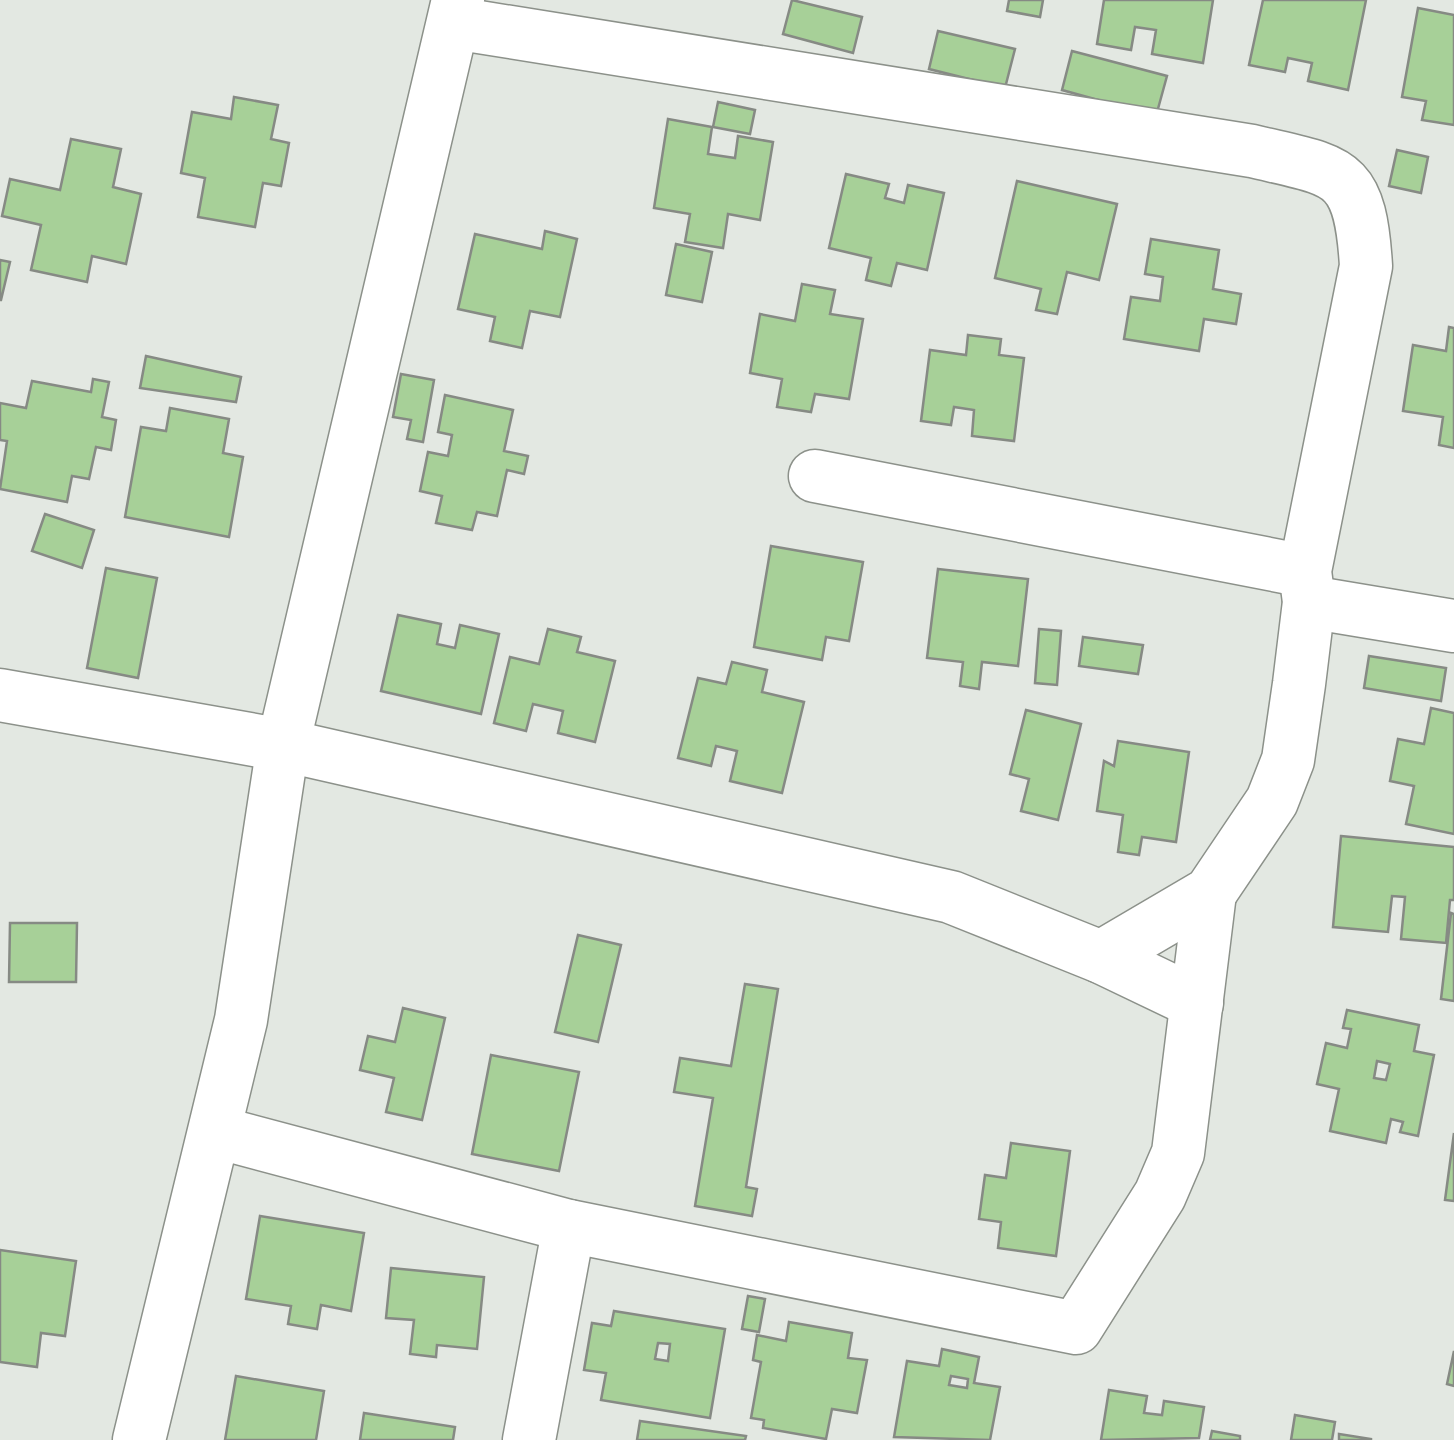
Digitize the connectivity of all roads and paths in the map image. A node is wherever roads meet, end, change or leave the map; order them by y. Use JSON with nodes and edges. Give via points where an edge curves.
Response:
{"nodes":[{"id":1,"x":456,"y":12,"type":"edge"},
{"id":2,"x":815,"y":476,"type":"dead end"},
{"id":3,"x":1307,"y":587,"type":"junction"},
{"id":4,"x":1454,"y":626,"type":"edge"},
{"id":5,"x":0,"y":696,"type":"edge"},
{"id":6,"x":283,"y":745,"type":"junction"},
{"id":7,"x":1210,"y":893,"type":"junction"},
{"id":8,"x":1101,"y":957,"type":"junction"},
{"id":9,"x":1197,"y":1004,"type":"junction"},
{"id":10,"x":216,"y":1132,"type":"junction"},
{"id":11,"x":569,"y":1226,"type":"junction"},
{"id":12,"x":139,"y":1440,"type":"edge"},
{"id":13,"x":529,"y":1440,"type":"edge"}],
"edges":[{"from":1,"to":3,"type":"street","via":[[1332,170],[1355,193],[1366,266]]},
{"from":1,"to":6,"type":"street"},
{"from":2,"to":3,"type":"street"},
{"from":3,"to":4,"type":"street"},
{"from":3,"to":7,"type":"street","via":[[1288,760],[1272,801]]},
{"from":5,"to":6,"type":"street"},
{"from":6,"to":8,"type":"street","via":[[951,897]]},
{"from":6,"to":10,"type":"street","via":[[241,1020]]},
{"from":7,"to":8,"type":"street"},
{"from":7,"to":9,"type":"street"},
{"from":8,"to":9,"type":"street"},
{"from":9,"to":11,"type":"street","via":[[1178,1153],[1160,1195],[1076,1328]]},
{"from":10,"to":11,"type":"street"},
{"from":10,"to":12,"type":"street"},
{"from":11,"to":13,"type":"street"}]}
